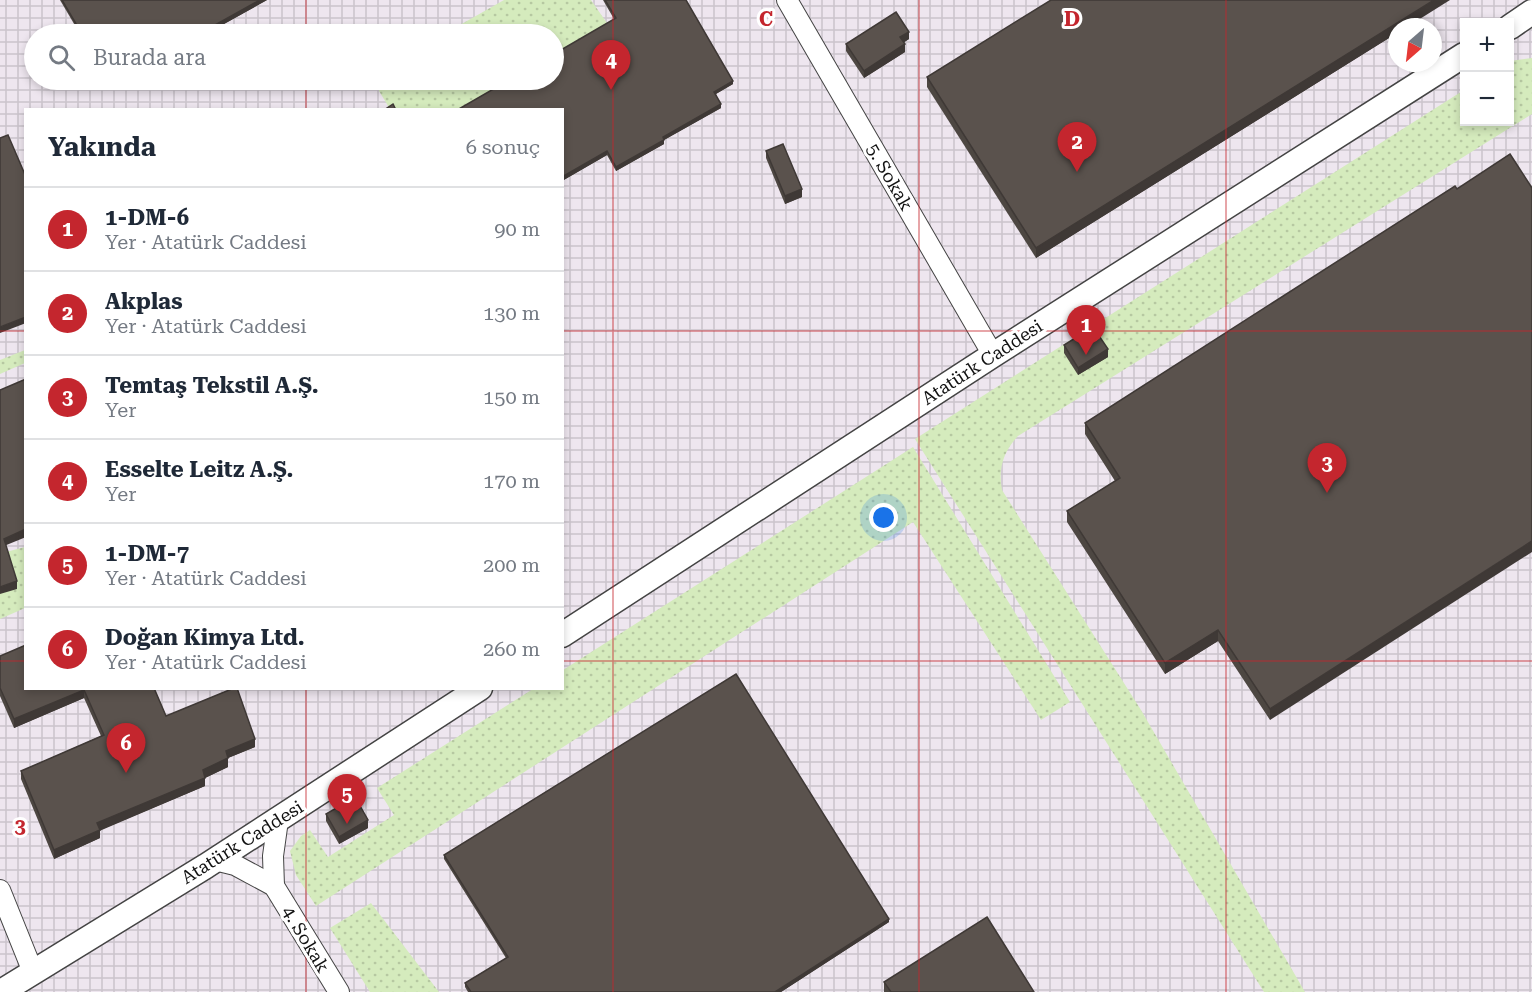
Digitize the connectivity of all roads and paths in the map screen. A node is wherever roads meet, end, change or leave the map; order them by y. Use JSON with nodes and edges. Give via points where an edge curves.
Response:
{"nodes":[{"id":1,"x":787,"y":0,"type":"edge"},
{"id":2,"x":1532,"y":12,"type":"edge"},
{"id":3,"x":1514,"y":24,"type":"edge"},
{"id":4,"x":1514,"y":27,"type":"edge"},
{"id":5,"x":1532,"y":29,"type":"edge"},
{"id":6,"x":1460,"y":58,"type":"edge"},
{"id":7,"x":993,"y":355,"type":"junction"},
{"id":8,"x":564,"y":634,"type":"edge"},
{"id":9,"x":477,"y":690,"type":"edge"},
{"id":10,"x":278,"y":819,"type":"junction"},
{"id":11,"x":215,"y":860,"type":"junction"},
{"id":12,"x":274,"y":886,"type":"junction"},
{"id":13,"x":0,"y":890,"type":"edge"},
{"id":14,"x":33,"y":972,"type":"junction"},
{"id":15,"x":1,"y":992,"type":"edge"},
{"id":16,"x":339,"y":992,"type":"edge"}],
"edges":[{"from":1,"to":7,"type":"street","name":"5. Sokak"},
{"from":2,"to":3,"type":"street"},
{"from":4,"to":5,"type":"street"},
{"from":6,"to":7,"type":"street","name":"Atatürk Caddesi"},
{"from":7,"to":8,"type":"street","name":"Atatürk Caddesi"},
{"from":9,"to":10,"type":"street","name":"Atatürk Caddesi"},
{"from":10,"to":11,"type":"street","name":"Atatürk Caddesi"},
{"from":10,"to":12,"type":"street","via":[[273,847]]},
{"from":11,"to":12,"type":"street","via":[[235,865]]},
{"from":11,"to":14,"type":"street","name":"Atatürk Caddesi"},
{"from":12,"to":16,"type":"street","name":"4. Sokak"},
{"from":13,"to":14,"type":"street"},
{"from":14,"to":15,"type":"street","name":"Atatürk Caddesi"}]}
